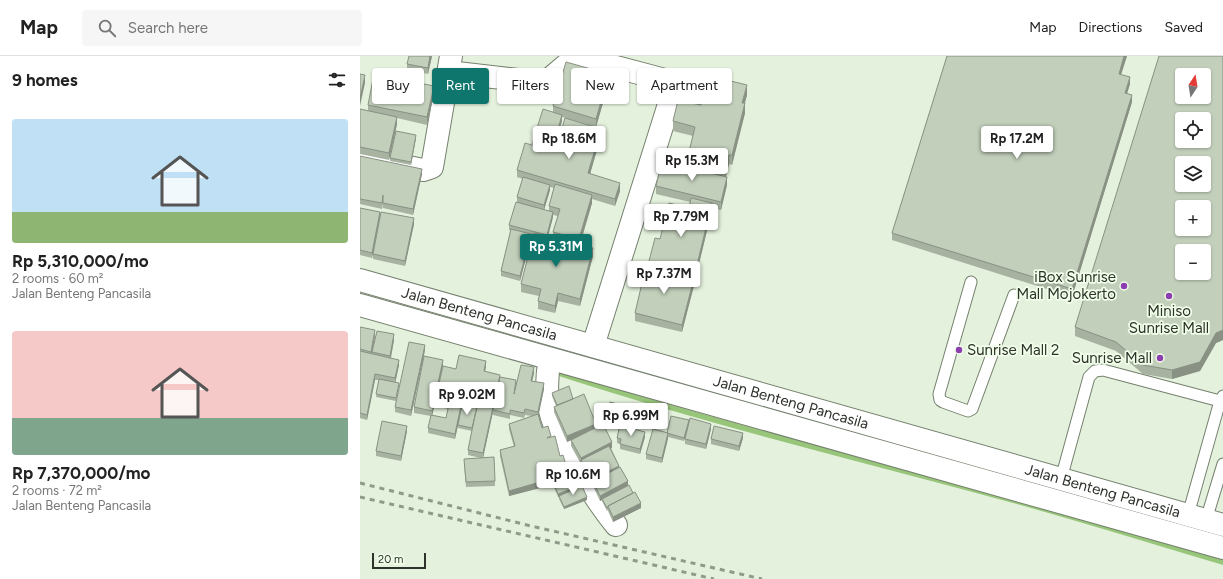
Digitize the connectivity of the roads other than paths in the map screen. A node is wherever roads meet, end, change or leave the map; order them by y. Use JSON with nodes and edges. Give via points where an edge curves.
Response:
{"nodes":[{"id":1,"x":450,"y":64,"type":"edge"},
{"id":2,"x":360,"y":157,"type":"edge"},
{"id":3,"x":360,"y":280,"type":"edge"},
{"id":4,"x":971,"y":282,"type":"dead end"},
{"id":5,"x":389,"y":288,"type":"junction"},
{"id":6,"x":1014,"y":295,"type":"dead end"},
{"id":7,"x":360,"y":305,"type":"edge"},
{"id":8,"x":384,"y":312,"type":"junction"},
{"id":9,"x":593,"y":346,"type":"junction"},
{"id":10,"x":548,"y":366,"type":"junction"},
{"id":11,"x":586,"y":369,"type":"junction"},
{"id":12,"x":1222,"y":399,"type":"edge"},
{"id":13,"x":855,"y":421,"type":"junction"},
{"id":14,"x":848,"y":444,"type":"junction"},
{"id":15,"x":1223,"y":464,"type":"edge"},
{"id":16,"x":1061,"y":479,"type":"junction"},
{"id":17,"x":1206,"y":520,"type":"edge"},
{"id":18,"x":616,"y":525,"type":"edge"},
{"id":19,"x":1223,"y":548,"type":"edge"}],
"edges":[{"from":1,"to":2,"type":"street","via":[[432,167],[423,170]]},
{"from":1,"to":9,"type":"street","via":[[545,82],[572,60],[582,58],[669,83],[672,95]]},
{"from":3,"to":5,"type":"street","name":"Jalan Benteng Pancasila"},
{"from":4,"to":6,"type":"lane","via":[[938,394],[943,402],[968,411],[972,408]]},
{"from":5,"to":8,"type":"street"},
{"from":5,"to":9,"type":"street","name":"Jalan Benteng Pancasila"},
{"from":7,"to":8,"type":"street","name":"Jalan Benteng Pancasila"},
{"from":8,"to":10,"type":"street","name":"Jalan Benteng Pancasila"},
{"from":9,"to":11,"type":"street"},
{"from":9,"to":13,"type":"street","name":"Jalan Benteng Pancasila"},
{"from":10,"to":11,"type":"street","name":"Jalan Benteng Pancasila"},
{"from":10,"to":18,"type":"street","via":[[547,400],[557,434],[602,508]]},
{"from":11,"to":14,"type":"street","name":"Jalan Benteng Pancasila"},
{"from":12,"to":16,"type":"lane","via":[[1103,370],[1095,371],[1086,384]]},
{"from":12,"to":17,"type":"lane"},
{"from":13,"to":14,"type":"street"},
{"from":13,"to":16,"type":"street","name":"Jalan Benteng Pancasila"},
{"from":14,"to":19,"type":"street","name":"Jalan Benteng Pancasila"},
{"from":15,"to":17,"type":"lane"},
{"from":16,"to":17,"type":"street","name":"Jalan Benteng Pancasila"}]}
